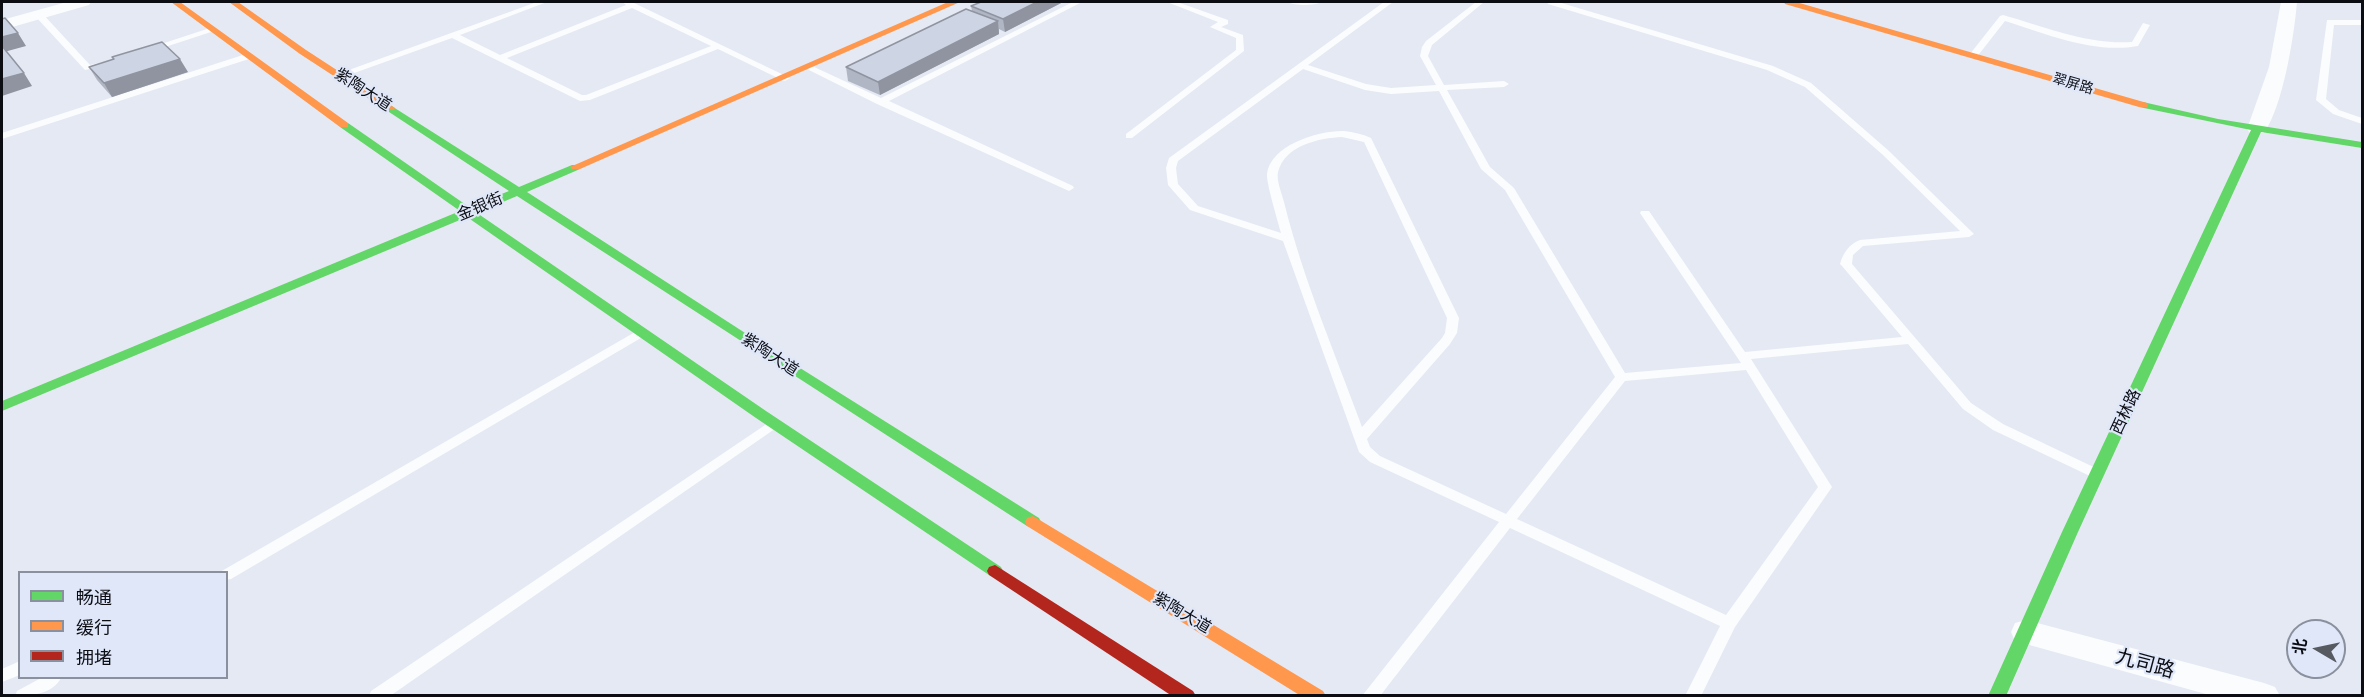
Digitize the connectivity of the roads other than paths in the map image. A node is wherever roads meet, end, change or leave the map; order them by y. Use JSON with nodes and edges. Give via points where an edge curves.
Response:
{"nodes":[{"id":1,"x":83,"y":2,"type":"edge"},
{"id":2,"x":175,"y":2,"type":"edge"},
{"id":3,"x":233,"y":2,"type":"edge"},
{"id":4,"x":543,"y":2,"type":"edge"},
{"id":5,"x":955,"y":2,"type":"edge"},
{"id":6,"x":1078,"y":2,"type":"edge"},
{"id":7,"x":1171,"y":2,"type":"edge"},
{"id":8,"x":1292,"y":2,"type":"edge"},
{"id":9,"x":1318,"y":2,"type":"edge"},
{"id":10,"x":1389,"y":2,"type":"edge"},
{"id":11,"x":1480,"y":2,"type":"edge"},
{"id":12,"x":1551,"y":2,"type":"edge"},
{"id":13,"x":1788,"y":2,"type":"edge"},
{"id":14,"x":2289,"y":2,"type":"edge"},
{"id":15,"x":629,"y":3,"type":"edge"},
{"id":16,"x":38,"y":14,"type":"junction"},
{"id":17,"x":2362,"y":22,"type":"edge"},
{"id":18,"x":2,"y":25,"type":"edge"},
{"id":19,"x":2146,"y":25,"type":"dead end"},
{"id":20,"x":213,"y":30,"type":"junction"},
{"id":21,"x":452,"y":34,"type":"junction"},
{"id":22,"x":718,"y":46,"type":"junction"},
{"id":23,"x":145,"y":51,"type":"edge"},
{"id":24,"x":249,"y":56,"type":"junction"},
{"id":25,"x":1973,"y":56,"type":"junction"},
{"id":26,"x":500,"y":58,"type":"junction"},
{"id":27,"x":111,"y":61,"type":"edge"},
{"id":28,"x":1301,"y":66,"type":"junction"},
{"id":29,"x":809,"y":68,"type":"junction"},
{"id":30,"x":340,"y":75,"type":"junction"},
{"id":31,"x":785,"y":78,"type":"junction"},
{"id":32,"x":1504,"y":84,"type":"dead end"},
{"id":33,"x":1441,"y":88,"type":"junction"},
{"id":34,"x":880,"y":102,"type":"junction"},
{"id":35,"x":2362,"y":121,"type":"edge"},
{"id":36,"x":2257,"y":129,"type":"junction"},
{"id":37,"x":2,"y":136,"type":"edge"},
{"id":38,"x":1129,"y":136,"type":"dead end"},
{"id":39,"x":2362,"y":145,"type":"edge"},
{"id":40,"x":1069,"y":188,"type":"dead end"},
{"id":41,"x":518,"y":191,"type":"junction"},
{"id":42,"x":469,"y":211,"type":"junction"},
{"id":43,"x":1645,"y":213,"type":"dead end"},
{"id":44,"x":1288,"y":239,"type":"junction"},
{"id":45,"x":642,"y":332,"type":"junction"},
{"id":46,"x":1911,"y":340,"type":"junction"},
{"id":47,"x":1746,"y":361,"type":"junction"},
{"id":48,"x":1621,"y":377,"type":"junction"},
{"id":49,"x":2,"y":406,"type":"edge"},
{"id":50,"x":774,"y":423,"type":"junction"},
{"id":51,"x":1360,"y":438,"type":"junction"},
{"id":52,"x":2097,"y":474,"type":"junction"},
{"id":53,"x":1508,"y":520,"type":"junction"},
{"id":54,"x":228,"y":574,"type":"edge"},
{"id":55,"x":1729,"y":623,"type":"junction"},
{"id":56,"x":2026,"y":632,"type":"junction"},
{"id":57,"x":18,"y":668,"type":"edge"},
{"id":58,"x":2,"y":676,"type":"edge"},
{"id":59,"x":51,"y":679,"type":"edge"},
{"id":60,"x":23,"y":696,"type":"edge"},
{"id":61,"x":377,"y":696,"type":"edge"},
{"id":62,"x":1187,"y":696,"type":"edge"},
{"id":63,"x":1317,"y":696,"type":"edge"},
{"id":64,"x":1370,"y":696,"type":"edge"},
{"id":65,"x":1693,"y":696,"type":"edge"},
{"id":66,"x":1997,"y":696,"type":"edge"},
{"id":67,"x":2264,"y":696,"type":"edge"}],
"edges":[{"from":1,"to":16,"type":"street"},
{"from":2,"to":20,"type":"main road"},
{"from":3,"to":30,"type":"main road","name":"紫陶大道"},
{"from":4,"to":21,"type":"lane"},
{"from":5,"to":29,"type":"main road","name":"金银街"},
{"from":6,"to":34,"type":"lane"},
{"from":7,"to":38,"type":"lane","via":[[1225,22],[1214,27],[1240,37],[1241,47]]},
{"from":8,"to":9,"type":"lane"},
{"from":10,"to":28,"type":"lane"},
{"from":11,"to":33,"type":"lane","via":[[1426,47],[1424,56]]},
{"from":12,"to":46,"type":"lane","via":[[1784,73],[1808,86],[1886,153],[1969,234],[1860,243],[1848,254],[1846,264]]},
{"from":13,"to":25,"type":"main road","name":"翠屏路"},
{"from":14,"to":36,"type":"street","via":[[2282,58]]},
{"from":15,"to":22,"type":"lane"},
{"from":15,"to":26,"type":"lane"},
{"from":16,"to":18,"type":"street"},
{"from":16,"to":27,"type":"lane","via":[[88,68]]},
{"from":17,"to":35,"type":"lane","via":[[2330,22],[2321,100],[2336,112]]},
{"from":19,"to":25,"type":"lane","via":[[2135,44],[2114,45],[2003,18]]},
{"from":20,"to":23,"type":"lane"},
{"from":20,"to":24,"type":"main road"},
{"from":21,"to":26,"type":"lane"},
{"from":21,"to":30,"type":"lane"},
{"from":22,"to":26,"type":"lane","via":[[588,98],[580,98]]},
{"from":22,"to":31,"type":"lane"},
{"from":24,"to":37,"type":"lane"},
{"from":24,"to":42,"type":"main road"},
{"from":25,"to":36,"type":"main road","name":"翠屏路","via":[[2151,107]]},
{"from":28,"to":33,"type":"lane","via":[[1382,90]]},
{"from":28,"to":44,"type":"lane","via":[[1173,160],[1171,168],[1173,184],[1194,208]]},
{"from":29,"to":31,"type":"main road","name":"金银街"},
{"from":29,"to":34,"type":"lane"},
{"from":30,"to":41,"type":"main road","name":"紫陶大道"},
{"from":31,"to":41,"type":"main road","name":"金银街"},
{"from":32,"to":33,"type":"lane"},
{"from":33,"to":48,"type":"lane","via":[[1486,169],[1509,188]]},
{"from":34,"to":40,"type":"lane"},
{"from":36,"to":39,"type":"main road","name":"翠屏路"},
{"from":36,"to":52,"type":"main road","name":"西林路"},
{"from":41,"to":42,"type":"main road","name":"金银街"},
{"from":41,"to":63,"type":"main road","name":"紫陶大道","via":[[1033,522]]},
{"from":42,"to":45,"type":"main road"},
{"from":42,"to":49,"type":"main road","name":"金银街"},
{"from":43,"to":47,"type":"lane"},
{"from":44,"to":51,"type":"lane"},
{"from":44,"to":51,"type":"lane","via":[[1272,174],[1275,164],[1296,145],[1312,139],[1336,133],[1362,137],[1368,140],[1453,318],[1446,341]]},
{"from":45,"to":50,"type":"main road"},
{"from":45,"to":54,"type":"lane"},
{"from":46,"to":47,"type":"lane"},
{"from":46,"to":52,"type":"lane","via":[[1976,413]]},
{"from":47,"to":48,"type":"lane"},
{"from":47,"to":55,"type":"lane","via":[[1825,487]]},
{"from":48,"to":53,"type":"lane"},
{"from":50,"to":61,"type":"lane"},
{"from":50,"to":62,"type":"main road"},
{"from":51,"to":53,"type":"lane","via":[[1364,449],[1375,459]]},
{"from":52,"to":56,"type":"main road","name":"西林路"},
{"from":53,"to":55,"type":"lane"},
{"from":53,"to":64,"type":"lane"},
{"from":55,"to":65,"type":"lane"},
{"from":56,"to":66,"type":"main road","name":"西林路"},
{"from":56,"to":67,"type":"street","name":"九司路"},
{"from":57,"to":58,"type":"lane"},
{"from":59,"to":60,"type":"lane"}]}
